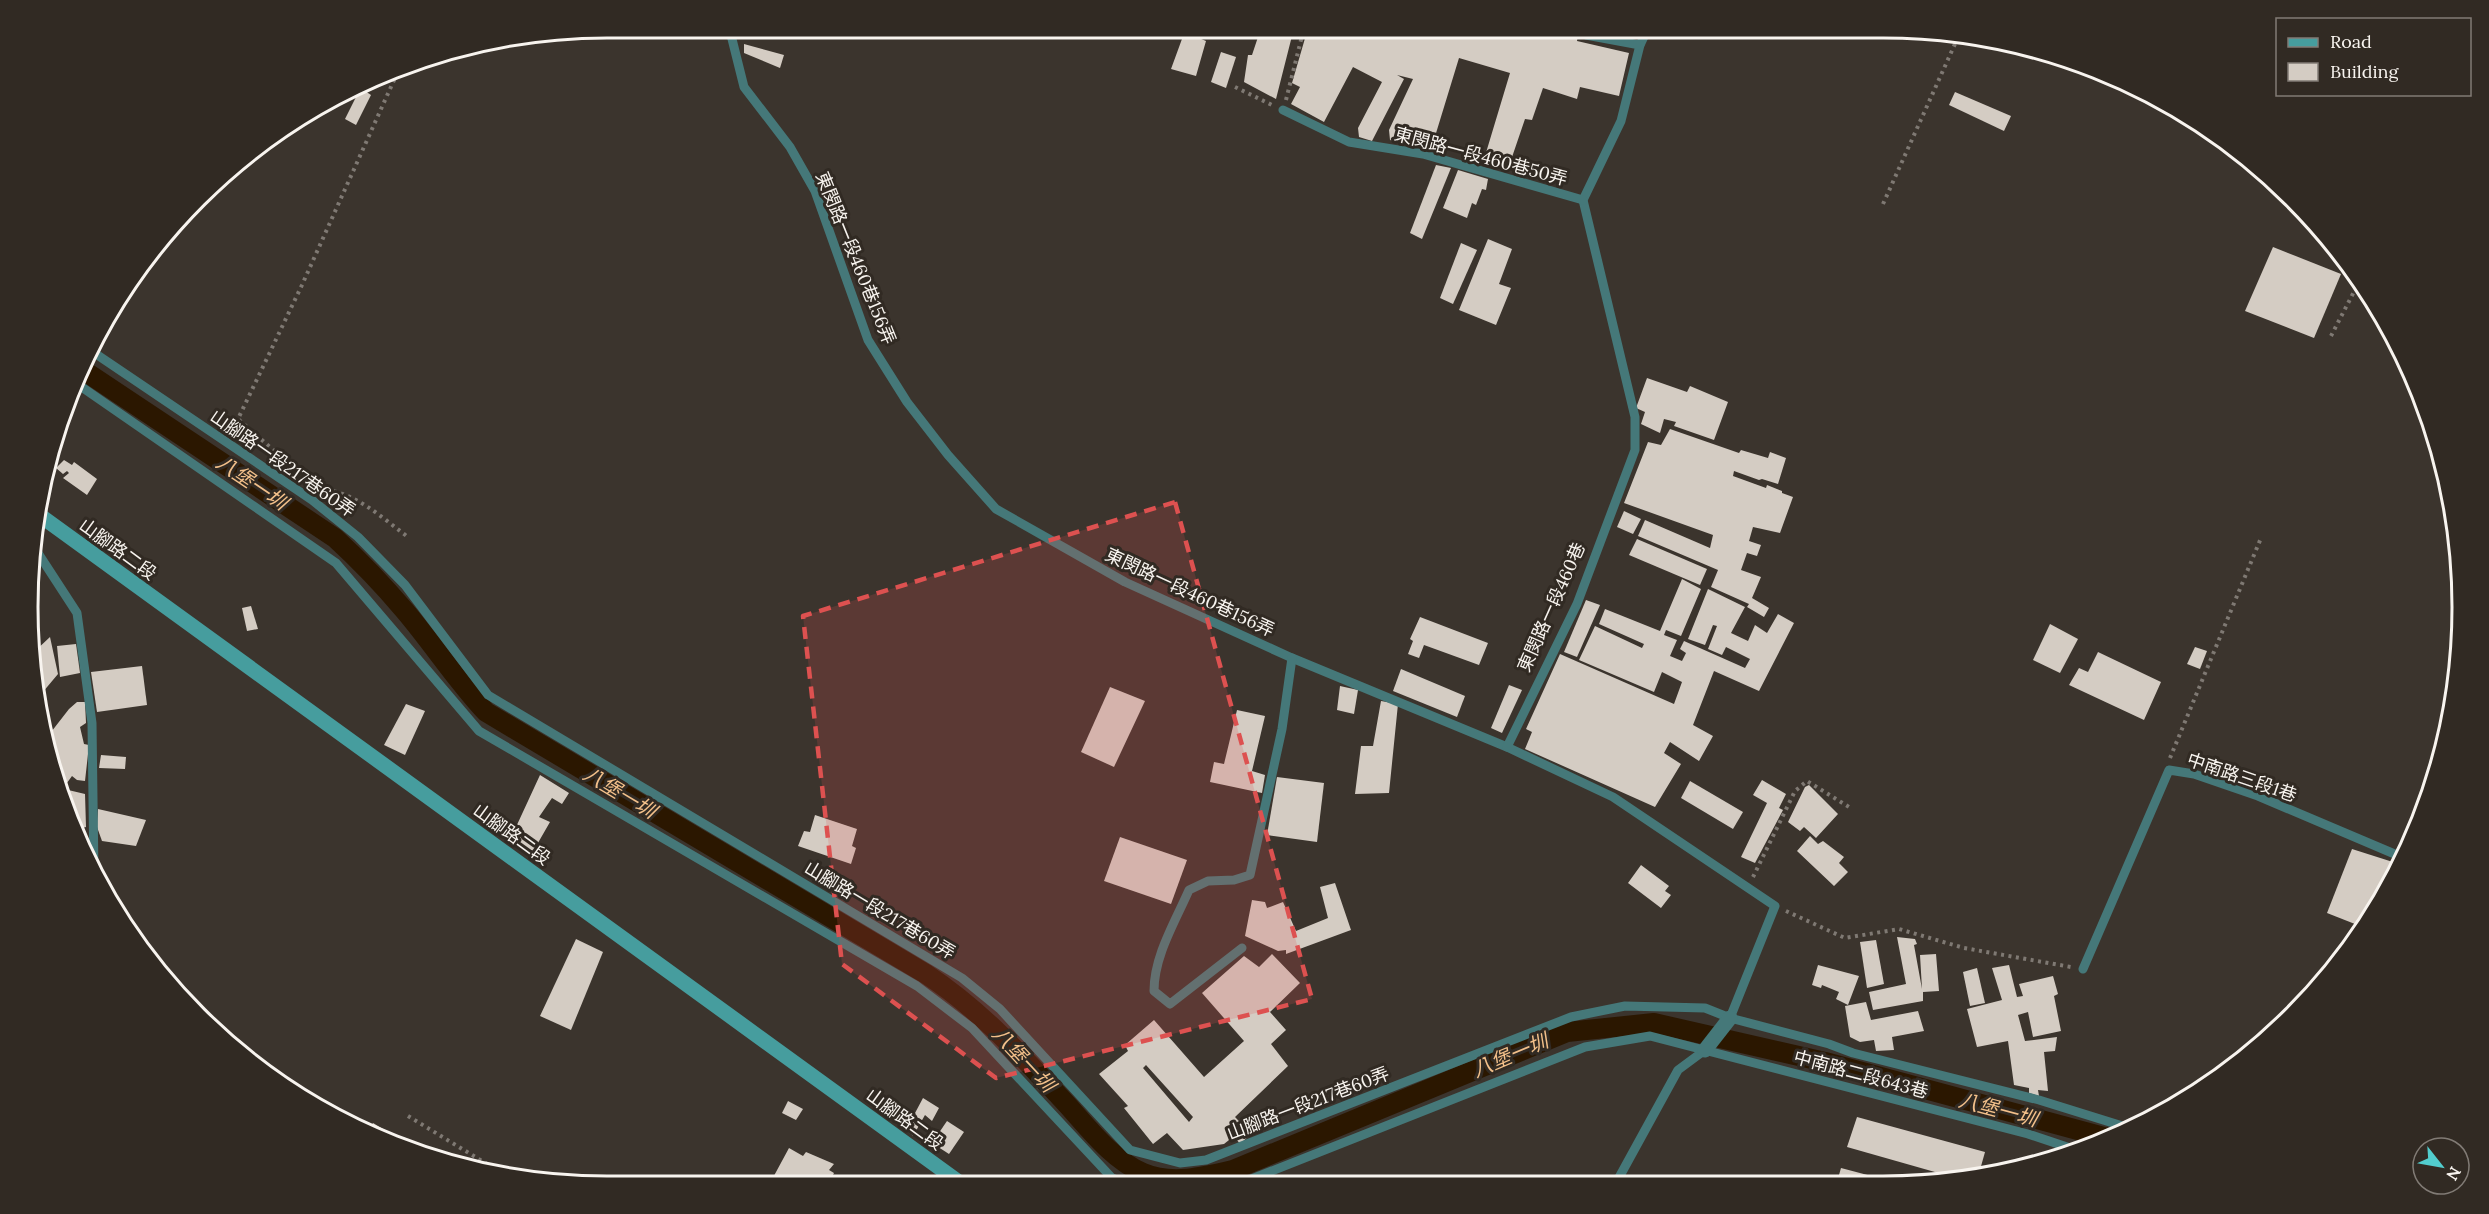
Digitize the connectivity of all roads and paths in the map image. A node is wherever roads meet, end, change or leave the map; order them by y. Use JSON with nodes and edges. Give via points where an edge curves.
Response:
{"nodes":[{"id":1,"x":732,"y":38,"type":"edge"},
{"id":2,"x":1301,"y":38,"type":"edge"},
{"id":3,"x":1602,"y":38,"type":"edge"},
{"id":4,"x":1643,"y":38,"type":"edge"},
{"id":5,"x":1956,"y":42,"type":"edge"},
{"id":6,"x":1640,"y":45,"type":"junction"},
{"id":7,"x":395,"y":79,"type":"edge"},
{"id":8,"x":1235,"y":87,"type":"dead end"},
{"id":9,"x":1283,"y":110,"type":"junction"},
{"id":10,"x":1583,"y":200,"type":"junction"},
{"id":11,"x":1883,"y":204,"type":"dead end"},
{"id":12,"x":2355,"y":290,"type":"edge"},
{"id":13,"x":2331,"y":336,"type":"dead end"},
{"id":14,"x":96,"y":354,"type":"edge"},
{"id":15,"x":82,"y":387,"type":"edge"},
{"id":16,"x":288,"y":484,"type":"junction"},
{"id":17,"x":317,"y":488,"type":"dead end"},
{"id":18,"x":44,"y":519,"type":"edge"},
{"id":19,"x":408,"y":537,"type":"dead end"},
{"id":20,"x":2261,"y":538,"type":"dead end"},
{"id":21,"x":40,"y":557,"type":"edge"},
{"id":22,"x":1293,"y":658,"type":"junction"},
{"id":23,"x":1508,"y":747,"type":"junction"},
{"id":24,"x":2169,"y":770,"type":"junction"},
{"id":25,"x":1849,"y":807,"type":"dead end"},
{"id":26,"x":94,"y":854,"type":"edge"},
{"id":27,"x":2395,"y":854,"type":"edge"},
{"id":28,"x":1747,"y":889,"type":"junction"},
{"id":29,"x":1775,"y":906,"type":"junction"},
{"id":30,"x":1242,"y":948,"type":"dead end"},
{"id":31,"x":2083,"y":969,"type":"joint"},
{"id":32,"x":1730,"y":1018,"type":"junction"},
{"id":33,"x":1706,"y":1050,"type":"junction"},
{"id":34,"x":408,"y":1116,"type":"dead end"},
{"id":35,"x":2119,"y":1125,"type":"edge"},
{"id":36,"x":2064,"y":1146,"type":"edge"},
{"id":37,"x":488,"y":1164,"type":"edge"},
{"id":38,"x":951,"y":1176,"type":"edge"},
{"id":39,"x":1110,"y":1176,"type":"edge"},
{"id":40,"x":1259,"y":1176,"type":"edge"},
{"id":41,"x":1620,"y":1176,"type":"edge"}],
"edges":[{"from":1,"to":22,"type":"lane","name":"東閔路一段460巷156弄","via":[[744,87],[790,147],[815,191],[868,340],[907,402],[996,509],[1125,582]]},
{"from":2,"to":9,"type":"path"},
{"from":3,"to":6,"type":"lane"},
{"from":4,"to":6,"type":"lane"},
{"from":5,"to":11,"type":"path"},
{"from":6,"to":10,"type":"lane","via":[[1621,121]]},
{"from":7,"to":16,"type":"path","via":[[238,419],[288,463]]},
{"from":8,"to":9,"type":"path"},
{"from":9,"to":10,"type":"lane","name":"東閔路一段460巷50弄","via":[[1349,142],[1423,154]]},
{"from":10,"to":23,"type":"lane","name":"東閔路一段460巷","via":[[1635,417],[1635,450],[1577,604]]},
{"from":12,"to":13,"type":"path"},
{"from":14,"to":16,"type":"lane","name":"山腳路一段217巷60弄"},
{"from":15,"to":39,"type":"lane","via":[[336,563],[479,731],[917,986],[972,1028]]},
{"from":16,"to":32,"type":"lane","name":"山腳路一段217巷60弄","via":[[358,537],[405,585],[488,695],[962,978],[1000,1009],[1130,1150],[1180,1163],[1206,1160],[1572,1017],[1625,1006],[1705,1008]]},
{"from":17,"to":19,"type":"path","via":[[359,500]]},
{"from":18,"to":38,"type":"main road","name":"山腳路二段"},
{"from":20,"to":24,"type":"path","via":[[2170,754]]},
{"from":21,"to":26,"type":"lane","via":[[76,614],[92,723]]},
{"from":22,"to":23,"type":"lane","name":"東閔路一段460巷156弄"},
{"from":22,"to":30,"type":"lane","via":[[1282,729],[1250,875],[1208,881],[1189,890],[1160,957],[1154,991],[1170,1004]]},
{"from":23,"to":28,"type":"lane","via":[[1613,797]]},
{"from":24,"to":27,"type":"lane","name":"中南路三段1巷","via":[[2194,774],[2258,796]]},
{"from":24,"to":31,"type":"lane","name":"中南路三段1巷"},
{"from":25,"to":28,"type":"path","via":[[1807,781],[1795,791]]},
{"from":28,"to":29,"type":"lane"},
{"from":29,"to":31,"type":"path","via":[[1845,938],[1899,929],[1964,948]]},
{"from":29,"to":32,"type":"lane"},
{"from":32,"to":33,"type":"street"},
{"from":32,"to":35,"type":"lane","name":"山腳路一段217巷60弄"},
{"from":33,"to":36,"type":"lane","name":"中南路二段643巷"},
{"from":33,"to":40,"type":"lane","name":"中南路二段643巷","via":[[1650,1036],[1585,1047]]},
{"from":33,"to":41,"type":"lane","via":[[1677,1070]]},
{"from":34,"to":37,"type":"path"}]}
